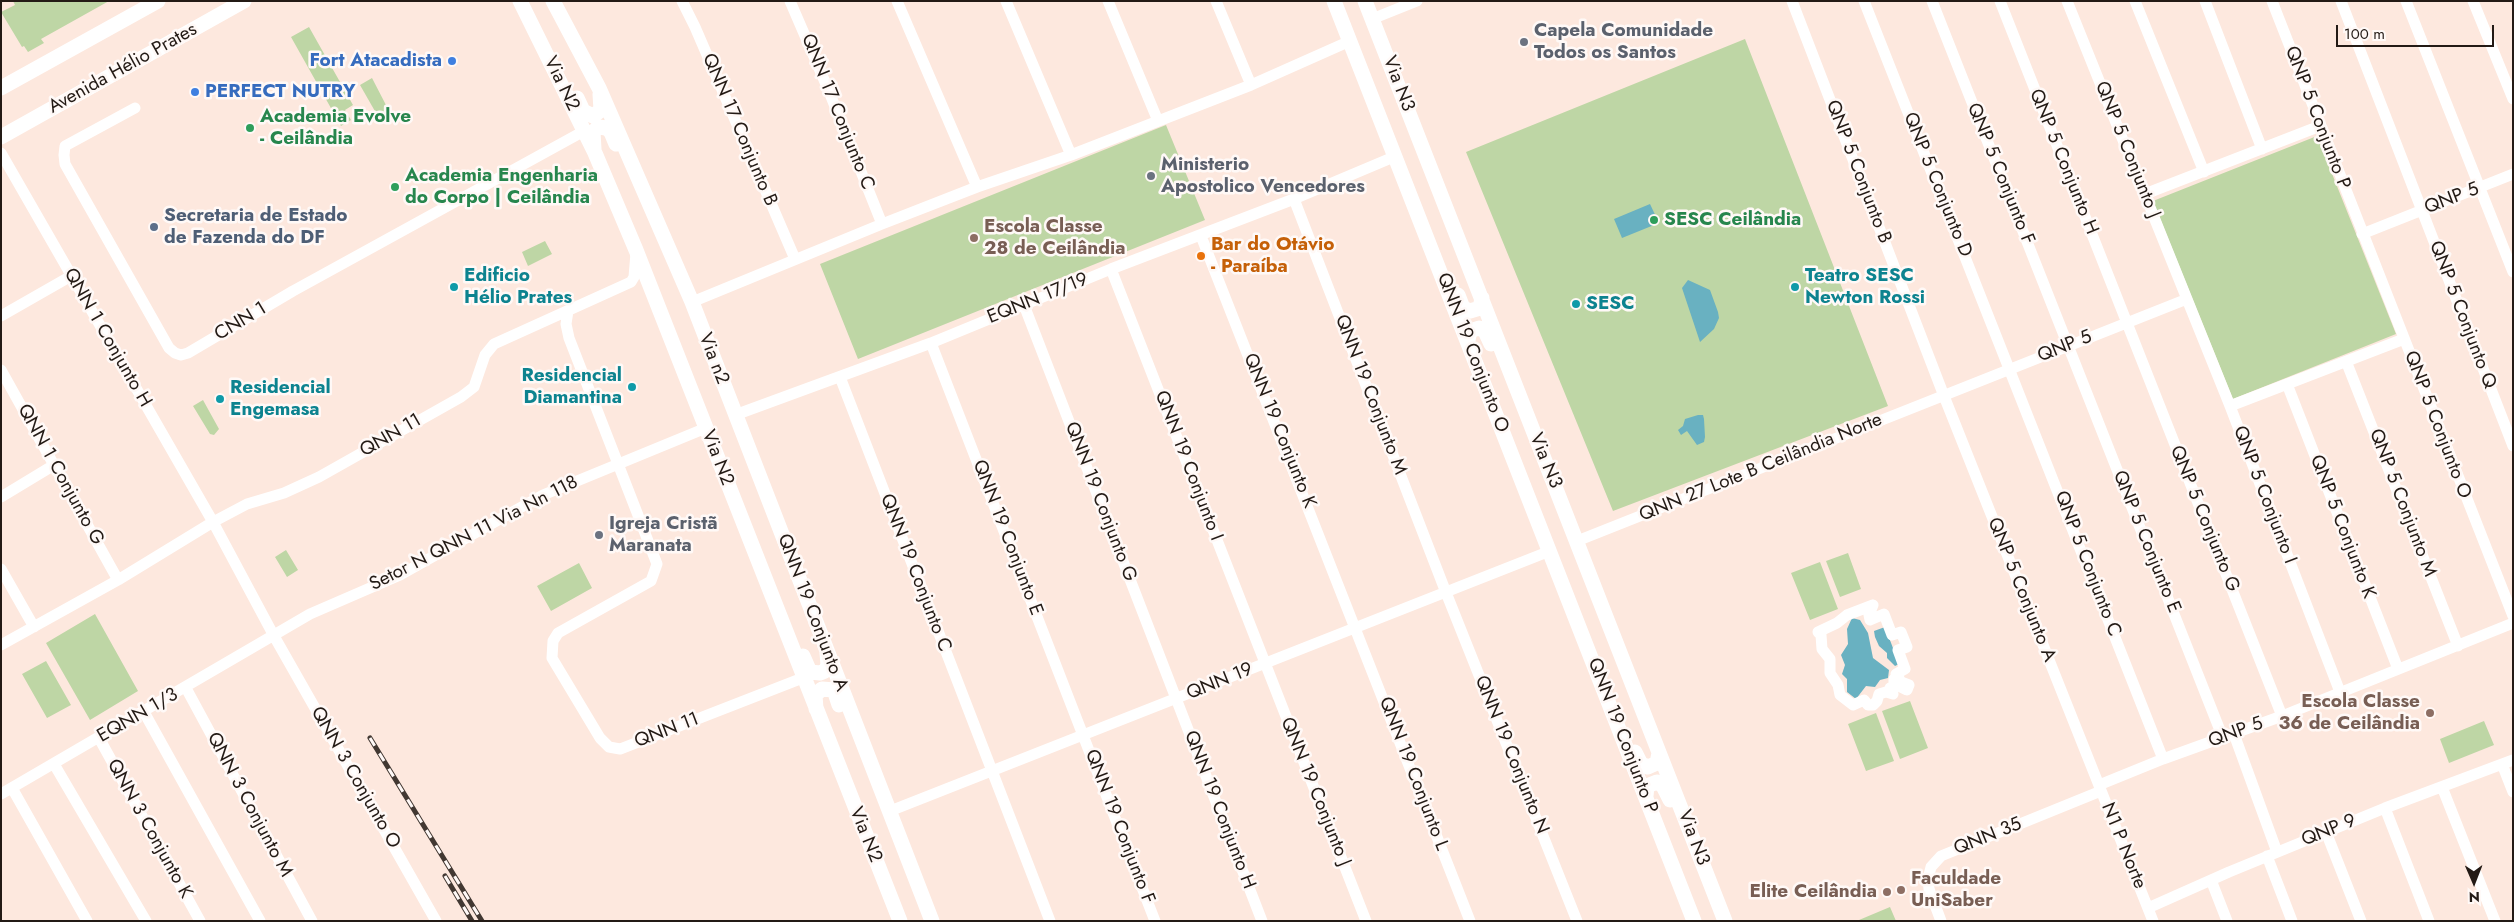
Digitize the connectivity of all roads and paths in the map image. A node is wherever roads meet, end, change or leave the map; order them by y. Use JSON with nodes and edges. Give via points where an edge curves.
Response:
{"nodes":[{"id":1,"x":158,"y":1,"type":"edge"},
{"id":2,"x":244,"y":1,"type":"edge"},
{"id":3,"x":553,"y":1,"type":"edge"},
{"id":4,"x":682,"y":1,"type":"edge"},
{"id":5,"x":790,"y":1,"type":"edge"},
{"id":6,"x":897,"y":1,"type":"edge"},
{"id":7,"x":1006,"y":1,"type":"edge"},
{"id":8,"x":1108,"y":1,"type":"edge"},
{"id":9,"x":1216,"y":1,"type":"edge"},
{"id":10,"x":1334,"y":1,"type":"edge"},
{"id":11,"x":1365,"y":1,"type":"edge"},
{"id":12,"x":1417,"y":1,"type":"edge"},
{"id":13,"x":1864,"y":1,"type":"edge"},
{"id":14,"x":1932,"y":1,"type":"edge"},
{"id":15,"x":2000,"y":1,"type":"edge"},
{"id":16,"x":2067,"y":1,"type":"edge"},
{"id":17,"x":2135,"y":1,"type":"edge"},
{"id":18,"x":2205,"y":1,"type":"edge"},
{"id":19,"x":2272,"y":1,"type":"edge"},
{"id":20,"x":2341,"y":1,"type":"edge"},
{"id":21,"x":2406,"y":1,"type":"edge"},
{"id":22,"x":2473,"y":1,"type":"edge"},
{"id":23,"x":1796,"y":2,"type":"edge"},
{"id":24,"x":521,"y":4,"type":"edge"},
{"id":25,"x":1372,"y":19,"type":"junction"},
{"id":26,"x":1350,"y":41,"type":"junction"},
{"id":27,"x":1251,"y":84,"type":"junction"},
{"id":28,"x":1,"y":88,"type":"edge"},
{"id":29,"x":599,"y":88,"type":"junction"},
{"id":30,"x":2513,"y":99,"type":"edge"},
{"id":31,"x":135,"y":108,"type":"dead end"},
{"id":32,"x":1158,"y":121,"type":"junction"},
{"id":33,"x":2320,"y":126,"type":"junction"},
{"id":34,"x":1384,"y":127,"type":"junction"},
{"id":35,"x":584,"y":131,"type":"junction"},
{"id":36,"x":1,"y":137,"type":"edge"},
{"id":37,"x":2262,"y":149,"type":"junction"},
{"id":38,"x":1,"y":153,"type":"edge"},
{"id":39,"x":595,"y":153,"type":"junction"},
{"id":40,"x":1071,"y":155,"type":"junction"},
{"id":41,"x":1396,"y":156,"type":"junction"},
{"id":42,"x":2204,"y":172,"type":"junction"},
{"id":43,"x":2513,"y":174,"type":"edge"},
{"id":44,"x":977,"y":187,"type":"junction"},
{"id":45,"x":2480,"y":188,"type":"junction"},
{"id":46,"x":2145,"y":194,"type":"junction"},
{"id":47,"x":1294,"y":199,"type":"junction"},
{"id":48,"x":2421,"y":211,"type":"junction"},
{"id":49,"x":882,"y":224,"type":"junction"},
{"id":50,"x":2362,"y":234,"type":"junction"},
{"id":51,"x":1202,"y":236,"type":"junction"},
{"id":52,"x":668,"y":245,"type":"junction"},
{"id":53,"x":636,"y":250,"type":"junction"},
{"id":54,"x":795,"y":259,"type":"junction"},
{"id":55,"x":1112,"y":269,"type":"junction"},
{"id":56,"x":2513,"y":272,"type":"edge"},
{"id":57,"x":71,"y":276,"type":"junction"},
{"id":58,"x":1482,"y":298,"type":"junction"},
{"id":59,"x":2187,"y":299,"type":"junction"},
{"id":60,"x":692,"y":302,"type":"junction"},
{"id":61,"x":1024,"y":305,"type":"junction"},
{"id":62,"x":568,"y":311,"type":"junction"},
{"id":63,"x":1,"y":316,"type":"edge"},
{"id":64,"x":2126,"y":322,"type":"junction"},
{"id":65,"x":2404,"y":339,"type":"junction"},
{"id":66,"x":1468,"y":340,"type":"junction"},
{"id":67,"x":931,"y":343,"type":"junction"},
{"id":68,"x":2069,"y":347,"type":"junction"},
{"id":69,"x":2346,"y":361,"type":"junction"},
{"id":70,"x":2011,"y":369,"type":"junction"},
{"id":71,"x":1,"y":370,"type":"edge"},
{"id":72,"x":840,"y":377,"type":"junction"},
{"id":73,"x":2287,"y":384,"type":"junction"},
{"id":74,"x":1944,"y":396,"type":"junction"},
{"id":75,"x":2230,"y":406,"type":"junction"},
{"id":76,"x":735,"y":415,"type":"junction"},
{"id":77,"x":706,"y":428,"type":"junction"},
{"id":78,"x":2513,"y":446,"type":"edge"},
{"id":79,"x":619,"y":463,"type":"junction"},
{"id":80,"x":54,"y":466,"type":"junction"},
{"id":81,"x":1,"y":497,"type":"edge"},
{"id":82,"x":1567,"y":514,"type":"junction"},
{"id":83,"x":213,"y":522,"type":"junction"},
{"id":84,"x":1577,"y":541,"type":"junction"},
{"id":85,"x":1550,"y":551,"type":"junction"},
{"id":86,"x":1,"y":569,"type":"edge"},
{"id":87,"x":118,"y":580,"type":"junction"},
{"id":88,"x":1445,"y":590,"type":"junction"},
{"id":89,"x":2513,"y":616,"type":"edge"},
{"id":90,"x":2513,"y":623,"type":"edge"},
{"id":91,"x":34,"y":626,"type":"junction"},
{"id":92,"x":1356,"y":626,"type":"junction"},
{"id":93,"x":274,"y":636,"type":"junction"},
{"id":94,"x":1,"y":645,"type":"edge"},
{"id":95,"x":2458,"y":646,"type":"junction"},
{"id":96,"x":1907,"y":647,"type":"joint"},
{"id":97,"x":826,"y":650,"type":"junction"},
{"id":98,"x":1264,"y":664,"type":"junction"},
{"id":99,"x":1595,"y":665,"type":"junction"},
{"id":100,"x":2398,"y":668,"type":"junction"},
{"id":101,"x":809,"y":676,"type":"junction"},
{"id":102,"x":186,"y":688,"type":"junction"},
{"id":103,"x":2340,"y":692,"type":"junction"},
{"id":104,"x":1176,"y":700,"type":"junction"},
{"id":105,"x":144,"y":712,"type":"junction"},
{"id":106,"x":817,"y":713,"type":"junction"},
{"id":107,"x":2282,"y":716,"type":"junction"},
{"id":108,"x":1083,"y":734,"type":"junction"},
{"id":109,"x":2229,"y":736,"type":"junction"},
{"id":110,"x":99,"y":738,"type":"junction"},
{"id":111,"x":1659,"y":753,"type":"junction"},
{"id":112,"x":2164,"y":758,"type":"junction"},
{"id":113,"x":2507,"y":762,"type":"edge"},
{"id":114,"x":54,"y":764,"type":"junction"},
{"id":115,"x":990,"y":770,"type":"junction"},
{"id":116,"x":2442,"y":787,"type":"junction"},
{"id":117,"x":12,"y":788,"type":"junction"},
{"id":118,"x":2100,"y":788,"type":"junction"},
{"id":119,"x":2513,"y":792,"type":"edge"},
{"id":120,"x":1,"y":794,"type":"edge"},
{"id":121,"x":1646,"y":796,"type":"junction"},
{"id":122,"x":888,"y":808,"type":"junction"},
{"id":123,"x":2385,"y":808,"type":"junction"},
{"id":124,"x":2326,"y":832,"type":"junction"},
{"id":125,"x":2272,"y":854,"type":"junction"},
{"id":126,"x":2211,"y":880,"type":"junction"},
{"id":127,"x":1714,"y":894,"type":"junction"},
{"id":128,"x":2148,"y":908,"type":"junction"},
{"id":129,"x":87,"y":921,"type":"edge"},
{"id":130,"x":146,"y":921,"type":"edge"},
{"id":131,"x":200,"y":921,"type":"edge"},
{"id":132,"x":260,"y":921,"type":"edge"},
{"id":133,"x":312,"y":921,"type":"edge"},
{"id":134,"x":436,"y":921,"type":"edge"},
{"id":135,"x":900,"y":921,"type":"edge"},
{"id":136,"x":932,"y":921,"type":"edge"},
{"id":137,"x":1050,"y":921,"type":"edge"},
{"id":138,"x":1155,"y":921,"type":"edge"},
{"id":139,"x":1262,"y":921,"type":"edge"},
{"id":140,"x":1366,"y":921,"type":"edge"},
{"id":141,"x":1470,"y":921,"type":"edge"},
{"id":142,"x":1577,"y":921,"type":"edge"},
{"id":143,"x":1694,"y":921,"type":"edge"},
{"id":144,"x":1725,"y":921,"type":"edge"},
{"id":145,"x":1941,"y":921,"type":"edge"},
{"id":146,"x":2153,"y":921,"type":"edge"},
{"id":147,"x":2227,"y":921,"type":"edge"},
{"id":148,"x":2292,"y":921,"type":"edge"},
{"id":149,"x":2360,"y":921,"type":"edge"},
{"id":150,"x":2429,"y":921,"type":"edge"},
{"id":151,"x":2495,"y":921,"type":"edge"}],
"edges":[{"from":1,"to":28,"type":"main road"},
{"from":2,"to":36,"type":"main road","name":"Avenida Hélio Prates"},
{"from":3,"to":29,"type":"main road","name":"Via N2"},
{"from":4,"to":54,"type":"street","name":"QNN 17 Conjunto B"},
{"from":5,"to":49,"type":"street","name":"QNN 17 Conjunto C"},
{"from":6,"to":44,"type":"street"},
{"from":7,"to":40,"type":"street"},
{"from":8,"to":32,"type":"street"},
{"from":9,"to":27,"type":"street"},
{"from":10,"to":26,"type":"main road","name":"Via N3"},
{"from":11,"to":25,"type":"main road","name":"Via N3"},
{"from":12,"to":25,"type":"street"},
{"from":13,"to":70,"type":"street","name":"QNP 5 Conjunto D"},
{"from":14,"to":68,"type":"street","name":"QNP 5 Conjunto F"},
{"from":15,"to":64,"type":"street","name":"QNP 5 Conjunto H"},
{"from":16,"to":46,"type":"street","name":"QNP 5 Conjunto J"},
{"from":17,"to":42,"type":"street"},
{"from":18,"to":37,"type":"street"},
{"from":19,"to":33,"type":"street","name":"QNP 5 Conjunto P"},
{"from":20,"to":48,"type":"street","name":"QNP 5 Conjunto Q"},
{"from":21,"to":45,"type":"street"},
{"from":22,"to":30,"type":"street"},
{"from":23,"to":74,"type":"street","name":"QNP 5 Conjunto B"},
{"from":24,"to":29,"type":"main road","via":[[548,40],[587,115],[593,116],[601,110]]},
{"from":24,"to":35,"type":"main road","name":"Via N2"},
{"from":25,"to":58,"type":"main road","name":"Via N3"},
{"from":26,"to":27,"type":"street"},
{"from":26,"to":34,"type":"main road","name":"Via N3"},
{"from":27,"to":32,"type":"street"},
{"from":29,"to":52,"type":"main road","name":"Via N2"},
{"from":31,"to":35,"type":"street","name":"CNN 1","via":[[64,146],[65,164],[169,348],[181,355]]},
{"from":32,"to":40,"type":"street"},
{"from":33,"to":37,"type":"street"},
{"from":33,"to":50,"type":"street","name":"QNP 5 Conjunto P"},
{"from":34,"to":41,"type":"main road","name":"Via N3"},
{"from":34,"to":58,"type":"main road","via":[[1408,164],[1463,308],[1470,312],[1477,310]]},
{"from":35,"to":39,"type":"main road","name":"Via N2"},
{"from":37,"to":42,"type":"street"},
{"from":38,"to":57,"type":"street","name":"QNN 1 Conjunto H"},
{"from":39,"to":52,"type":"main road","via":[[593,132],[599,127],[606,128],[611,132],[634,186]]},
{"from":39,"to":53,"type":"main road","name":"Via N2"},
{"from":40,"to":44,"type":"street"},
{"from":41,"to":47,"type":"street","name":"EQNN 17/19"},
{"from":41,"to":66,"type":"main road","name":"QNN 19 Conjunto O"},
{"from":42,"to":46,"type":"street"},
{"from":43,"to":45,"type":"street","name":"QNP 5"},
{"from":44,"to":49,"type":"street"},
{"from":45,"to":48,"type":"street","name":"QNP 5"},
{"from":45,"to":56,"type":"street"},
{"from":46,"to":59,"type":"street","name":"QNP 5 Conjunto J"},
{"from":47,"to":51,"type":"street","name":"EQNN 17/19"},
{"from":47,"to":88,"type":"street","name":"QNN 19 Conjunto M"},
{"from":48,"to":50,"type":"street","name":"QNP 5"},
{"from":48,"to":78,"type":"street","name":"QNP 5 Conjunto Q"},
{"from":49,"to":54,"type":"street"},
{"from":50,"to":65,"type":"street","name":"QNP 5 Conjunto O"},
{"from":51,"to":55,"type":"street","name":"EQNN 17/19"},
{"from":51,"to":92,"type":"street","name":"QNN 19 Conjunto K"},
{"from":52,"to":60,"type":"main road","name":"Via N2"},
{"from":53,"to":62,"type":"street","name":"QNN 11","via":[[631,282]]},
{"from":53,"to":77,"type":"main road","name":"Via N2"},
{"from":54,"to":60,"type":"street"},
{"from":55,"to":61,"type":"street","name":"EQNN 17/19"},
{"from":55,"to":98,"type":"street","name":"QNN 19 Conjunto I"},
{"from":57,"to":63,"type":"street"},
{"from":57,"to":83,"type":"street","name":"QNN 1 Conjunto H"},
{"from":58,"to":82,"type":"main road","name":"Via N3"},
{"from":59,"to":64,"type":"street","name":"QNP 5"},
{"from":59,"to":75,"type":"street","name":"QNP 5 Conjunto I"},
{"from":60,"to":76,"type":"main road","name":"Via n2"},
{"from":61,"to":67,"type":"street","name":"EQNN 17/19"},
{"from":61,"to":104,"type":"street","name":"QNN 19 Conjunto G"},
{"from":62,"to":79,"type":"street","name":"QNN 11","via":[[567,334]]},
{"from":62,"to":83,"type":"street","name":"QNN 11","via":[[494,344],[485,355],[474,386],[461,396],[319,477],[284,493],[247,504]]},
{"from":64,"to":68,"type":"street","name":"QNP 5"},
{"from":64,"to":107,"type":"street","name":"QNP 5 Conjunto G"},
{"from":65,"to":69,"type":"street"},
{"from":65,"to":89,"type":"street","name":"QNP 5 Conjunto O"},
{"from":66,"to":82,"type":"main road","via":[[1470,331],[1475,328],[1487,334],[1544,478]]},
{"from":66,"to":85,"type":"main road","name":"QNN 19 Conjunto O"},
{"from":67,"to":72,"type":"street","name":"EQNN 17/19"},
{"from":67,"to":108,"type":"street","name":"QNN 19 Conjunto E"},
{"from":68,"to":70,"type":"street","name":"QNP 5"},
{"from":68,"to":109,"type":"street","name":"QNP 5 Conjunto E"},
{"from":69,"to":73,"type":"street"},
{"from":69,"to":95,"type":"street","name":"QNP 5 Conjunto M"},
{"from":70,"to":74,"type":"street","name":"QNP 5"},
{"from":70,"to":112,"type":"street","name":"QNP 5 Conjunto C"},
{"from":71,"to":80,"type":"street","name":"QNN 1 Conjunto G"},
{"from":72,"to":76,"type":"street","name":"EQNN 17/19"},
{"from":72,"to":115,"type":"street","name":"QNN 19 Conjunto C"},
{"from":73,"to":75,"type":"street"},
{"from":73,"to":100,"type":"street","name":"QNP 5 Conjunto K"},
{"from":74,"to":84,"type":"street","name":"QNN 27 Lote B Ceilândia Norte"},
{"from":74,"to":118,"type":"street","name":"QNP 5 Conjunto A"},
{"from":75,"to":103,"type":"street","name":"QNP 5 Conjunto I"},
{"from":76,"to":97,"type":"main road","name":"QNN 19 Conjunto A"},
{"from":77,"to":79,"type":"street","name":"Setor N QNN 11 Via Nn 118"},
{"from":77,"to":101,"type":"main road","name":"Via N2","via":[[749,539],[781,599]]},
{"from":79,"to":93,"type":"street","name":"Setor N QNN 11 Via Nn 118","via":[[543,495],[400,575],[339,600]]},
{"from":79,"to":101,"type":"street","name":"QNN 11","via":[[658,564],[654,576],[650,582],[558,633],[551,647],[552,658],[604,743],[620,749]]},
{"from":80,"to":81,"type":"street"},
{"from":80,"to":87,"type":"street","name":"QNN 1 Conjunto G"},
{"from":82,"to":84,"type":"main road","name":"Via N3"},
{"from":83,"to":87,"type":"street"},
{"from":83,"to":93,"type":"street"},
{"from":84,"to":111,"type":"main road","name":"Via N3"},
{"from":85,"to":88,"type":"street","name":"QNN 19"},
{"from":85,"to":99,"type":"main road","name":"QNN 19 Conjunto P"},
{"from":86,"to":91,"type":"street"},
{"from":87,"to":91,"type":"street"},
{"from":88,"to":92,"type":"street","name":"QNN 19"},
{"from":88,"to":142,"type":"street","name":"QNN 19 Conjunto N"},
{"from":90,"to":95,"type":"street","name":"QNP 5"},
{"from":91,"to":94,"type":"street"},
{"from":92,"to":98,"type":"street","name":"QNN 19"},
{"from":92,"to":141,"type":"street","name":"QNN 19 Conjunto L"},
{"from":93,"to":102,"type":"street","name":"EQNN 1/3"},
{"from":93,"to":134,"type":"street","name":"QNN 3 Conjunto O"},
{"from":95,"to":100,"type":"street","name":"QNP 5"},
{"from":96,"to":96,"type":"street","via":[[1901,632],[1892,635],[1884,614],[1870,620],[1873,605],[1818,632],[1840,695],[1853,704],[1864,700],[1873,705],[1878,694],[1893,694],[1890,688],[1894,686],[1894,679],[1907,690],[1909,685],[1901,682],[1896,674],[1905,669],[1898,650]]},
{"from":97,"to":101,"type":"main road","via":[[827,669]]},
{"from":97,"to":122,"type":"main road","name":"QNN 19 Conjunto A"},
{"from":98,"to":104,"type":"street","name":"QNN 19"},
{"from":98,"to":140,"type":"street","name":"QNN 19 Conjunto J"},
{"from":99,"to":111,"type":"main road","via":[[1613,692],[1638,761],[1652,767],[1659,760]]},
{"from":99,"to":121,"type":"main road","name":"QNN 19 Conjunto P"},
{"from":100,"to":103,"type":"street","name":"QNP 5"},
{"from":101,"to":106,"type":"main road","name":"Via N2"},
{"from":102,"to":105,"type":"street","name":"EQNN 1/3"},
{"from":102,"to":133,"type":"street","name":"QNN 3 Conjunto M"},
{"from":103,"to":107,"type":"street","name":"QNP 5"},
{"from":104,"to":108,"type":"street","name":"QNN 19"},
{"from":104,"to":139,"type":"street","name":"QNN 19 Conjunto H"},
{"from":105,"to":110,"type":"street","name":"EQNN 1/3"},
{"from":105,"to":132,"type":"street"},
{"from":106,"to":122,"type":"main road","via":[[814,696],[822,689],[834,690],[863,765]]},
{"from":106,"to":135,"type":"main road","name":"Via N2"},
{"from":107,"to":109,"type":"street","name":"QNP 5"},
{"from":108,"to":115,"type":"street","name":"QNN 19"},
{"from":108,"to":138,"type":"street","name":"QNN 19 Conjunto F"},
{"from":109,"to":112,"type":"street","name":"QNP 5"},
{"from":109,"to":125,"type":"street","name":"QNP 5 Conjunto E"},
{"from":110,"to":114,"type":"street","name":"EQNN 1/3"},
{"from":110,"to":131,"type":"street","name":"QNN 3 Conjunto K"},
{"from":111,"to":127,"type":"main road","name":"Via N3"},
{"from":112,"to":118,"type":"street","name":"QNP 5"},
{"from":113,"to":116,"type":"street","name":"QNP 9"},
{"from":113,"to":119,"type":"street"},
{"from":114,"to":117,"type":"street","name":"EQNN 1/3"},
{"from":114,"to":130,"type":"street"},
{"from":115,"to":122,"type":"street","name":"QNN 19"},
{"from":115,"to":137,"type":"street","name":"QNN 19 Conjunto C"},
{"from":116,"to":123,"type":"street","name":"QNP 9"},
{"from":116,"to":151,"type":"street"},
{"from":117,"to":120,"type":"street","name":"EQNN 1/3"},
{"from":117,"to":129,"type":"street"},
{"from":118,"to":128,"type":"street","name":"N1 P Norte"},
{"from":118,"to":145,"type":"street","name":"QNN 35","via":[[1941,856],[1931,867],[1928,879]]},
{"from":121,"to":127,"type":"main road","via":[[1650,784],[1657,782],[1664,786],[1687,846]]},
{"from":121,"to":143,"type":"main road","name":"QNN 19 Conjunto P"},
{"from":122,"to":136,"type":"main road"},
{"from":123,"to":124,"type":"street","name":"QNP 9"},
{"from":123,"to":150,"type":"street"},
{"from":124,"to":125,"type":"street","name":"QNP 9"},
{"from":124,"to":149,"type":"street"},
{"from":125,"to":126,"type":"street","name":"QNP 9"},
{"from":125,"to":148,"type":"street","name":"QNP 5 Conjunto E"},
{"from":126,"to":128,"type":"street","name":"QNP 9"},
{"from":126,"to":147,"type":"street"},
{"from":127,"to":144,"type":"main road","name":"Via N3"},
{"from":128,"to":146,"type":"street","name":"N1 P Norte"}]}
